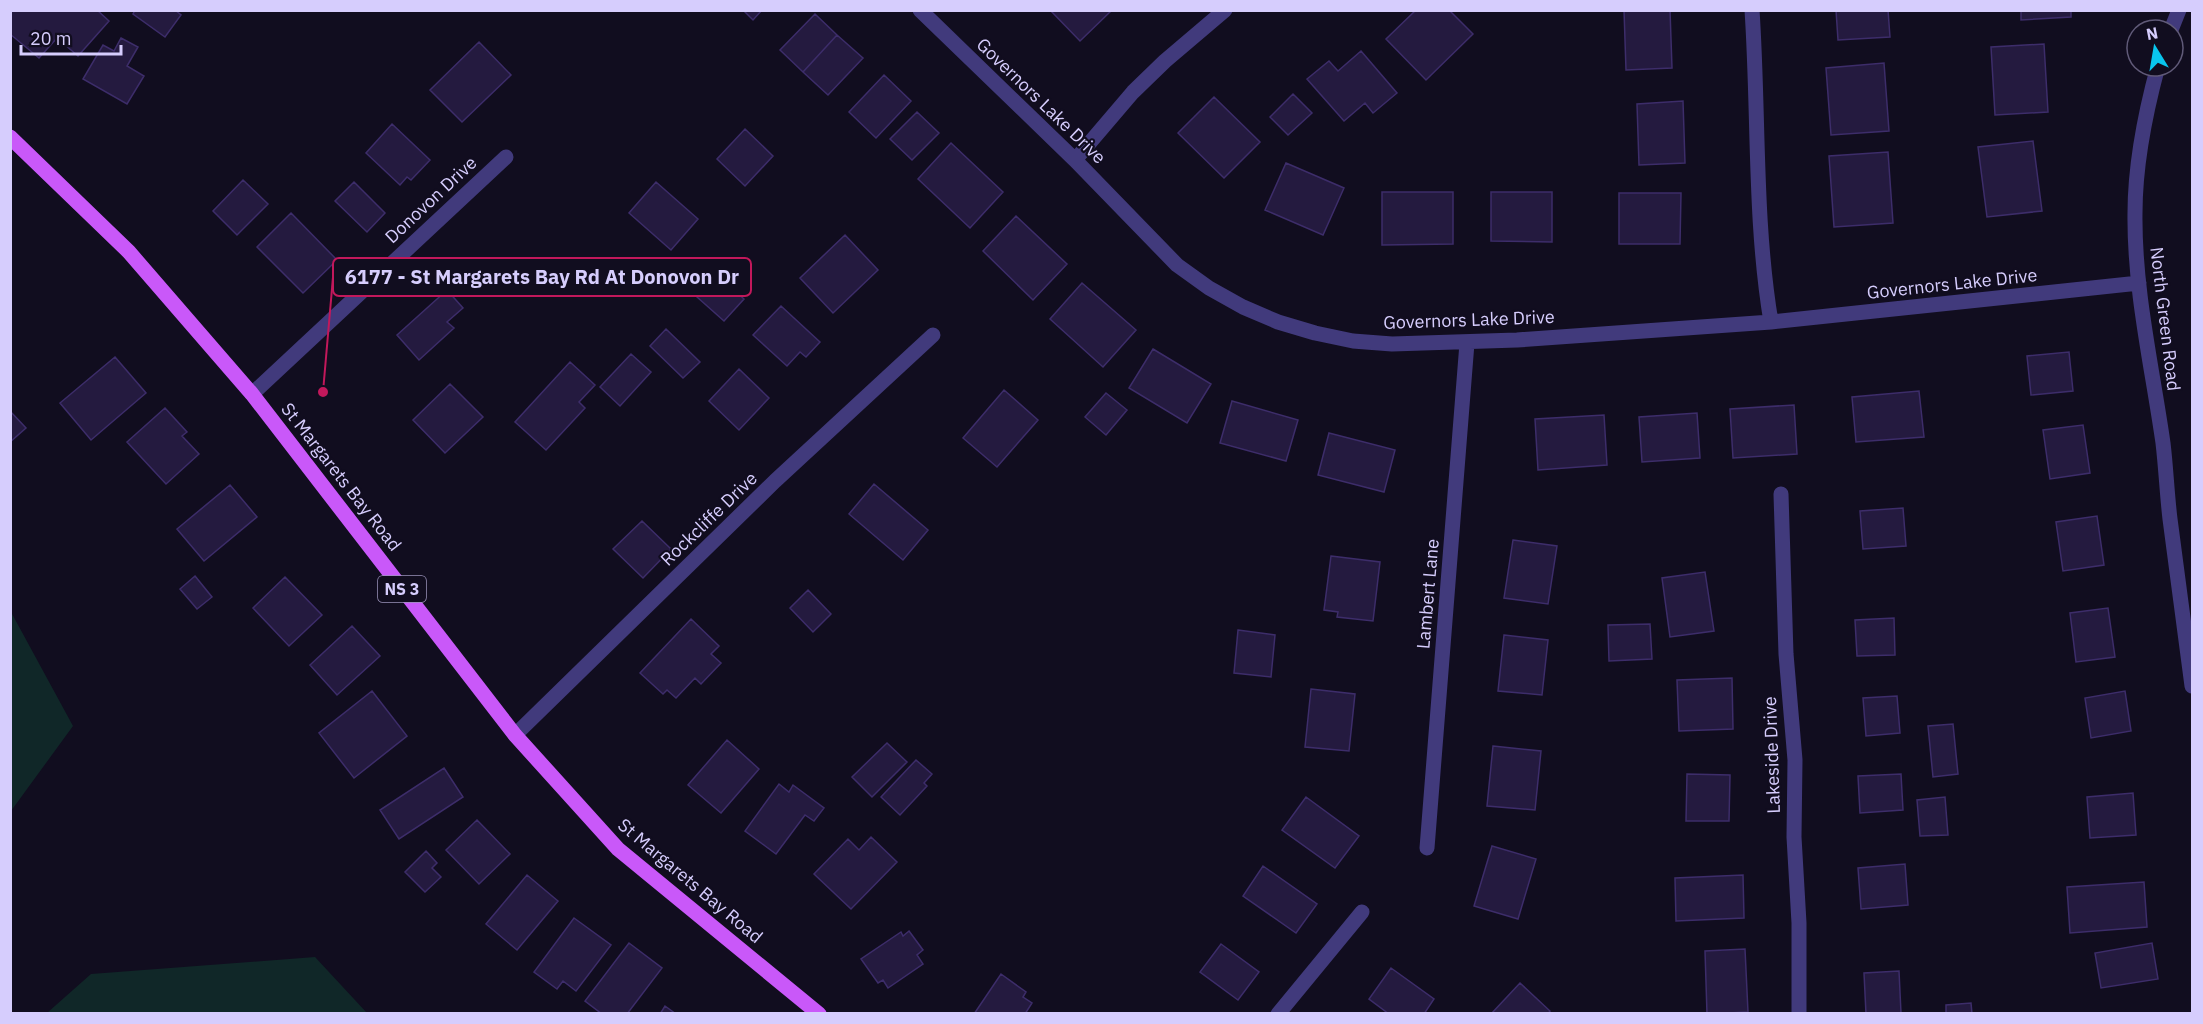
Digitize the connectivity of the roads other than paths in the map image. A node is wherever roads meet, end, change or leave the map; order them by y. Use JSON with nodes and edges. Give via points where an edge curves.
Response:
{"nodes":[{"id":1,"x":920,"y":10,"type":"edge"},
{"id":2,"x":1225,"y":10,"type":"edge"},
{"id":3,"x":1752,"y":10,"type":"edge"},
{"id":4,"x":2155,"y":78,"type":"edge"},
{"id":5,"x":10,"y":137,"type":"edge"},
{"id":6,"x":506,"y":157,"type":"dead end"},
{"id":7,"x":1075,"y":160,"type":"junction"},
{"id":8,"x":2139,"y":283,"type":"junction"},
{"id":9,"x":1771,"y":322,"type":"junction"},
{"id":10,"x":933,"y":335,"type":"dead end"},
{"id":11,"x":1467,"y":343,"type":"junction"},
{"id":12,"x":252,"y":394,"type":"junction"},
{"id":13,"x":1781,"y":494,"type":"dead end"},
{"id":14,"x":2193,"y":686,"type":"edge"},
{"id":15,"x":514,"y":735,"type":"junction"},
{"id":16,"x":1427,"y":848,"type":"dead end"},
{"id":17,"x":1362,"y":912,"type":"dead end"},
{"id":18,"x":819,"y":1014,"type":"edge"},
{"id":19,"x":1278,"y":1014,"type":"edge"},
{"id":20,"x":1800,"y":1014,"type":"edge"}],
"edges":[{"from":1,"to":7,"type":"street","name":"Governors Lake Drive"},
{"from":2,"to":7,"type":"street","via":[[1133,92]]},
{"from":3,"to":9,"type":"street","via":[[1761,229]]},
{"from":4,"to":8,"type":"street","name":"North Green Road","via":[[2136,181]]},
{"from":5,"to":12,"type":"main road","name":"St Margarets Bay Road","number":"NS 3","via":[[129,252]]},
{"from":6,"to":12,"type":"street","name":"Donovon Drive"},
{"from":7,"to":11,"type":"street","name":"Governors Lake Drive","via":[[1177,265],[1243,307],[1287,325],[1353,340]]},
{"from":8,"to":9,"type":"street","name":"Governors Lake Drive"},
{"from":8,"to":14,"type":"street","name":"North Green Road"},
{"from":9,"to":11,"type":"street","name":"Governors Lake Drive"},
{"from":10,"to":15,"type":"street","name":"Rockcliffe Drive"},
{"from":11,"to":16,"type":"street","name":"Lambert Lane"},
{"from":12,"to":15,"type":"main road","name":"St Margarets Bay Road","number":"NS 3"},
{"from":13,"to":20,"type":"street","name":"Lakeside Drive","via":[[1786,654],[1795,760]]},
{"from":15,"to":18,"type":"main road","name":"St Margarets Bay Road","number":"NS 3","via":[[618,849]]},
{"from":17,"to":19,"type":"street"}]}
